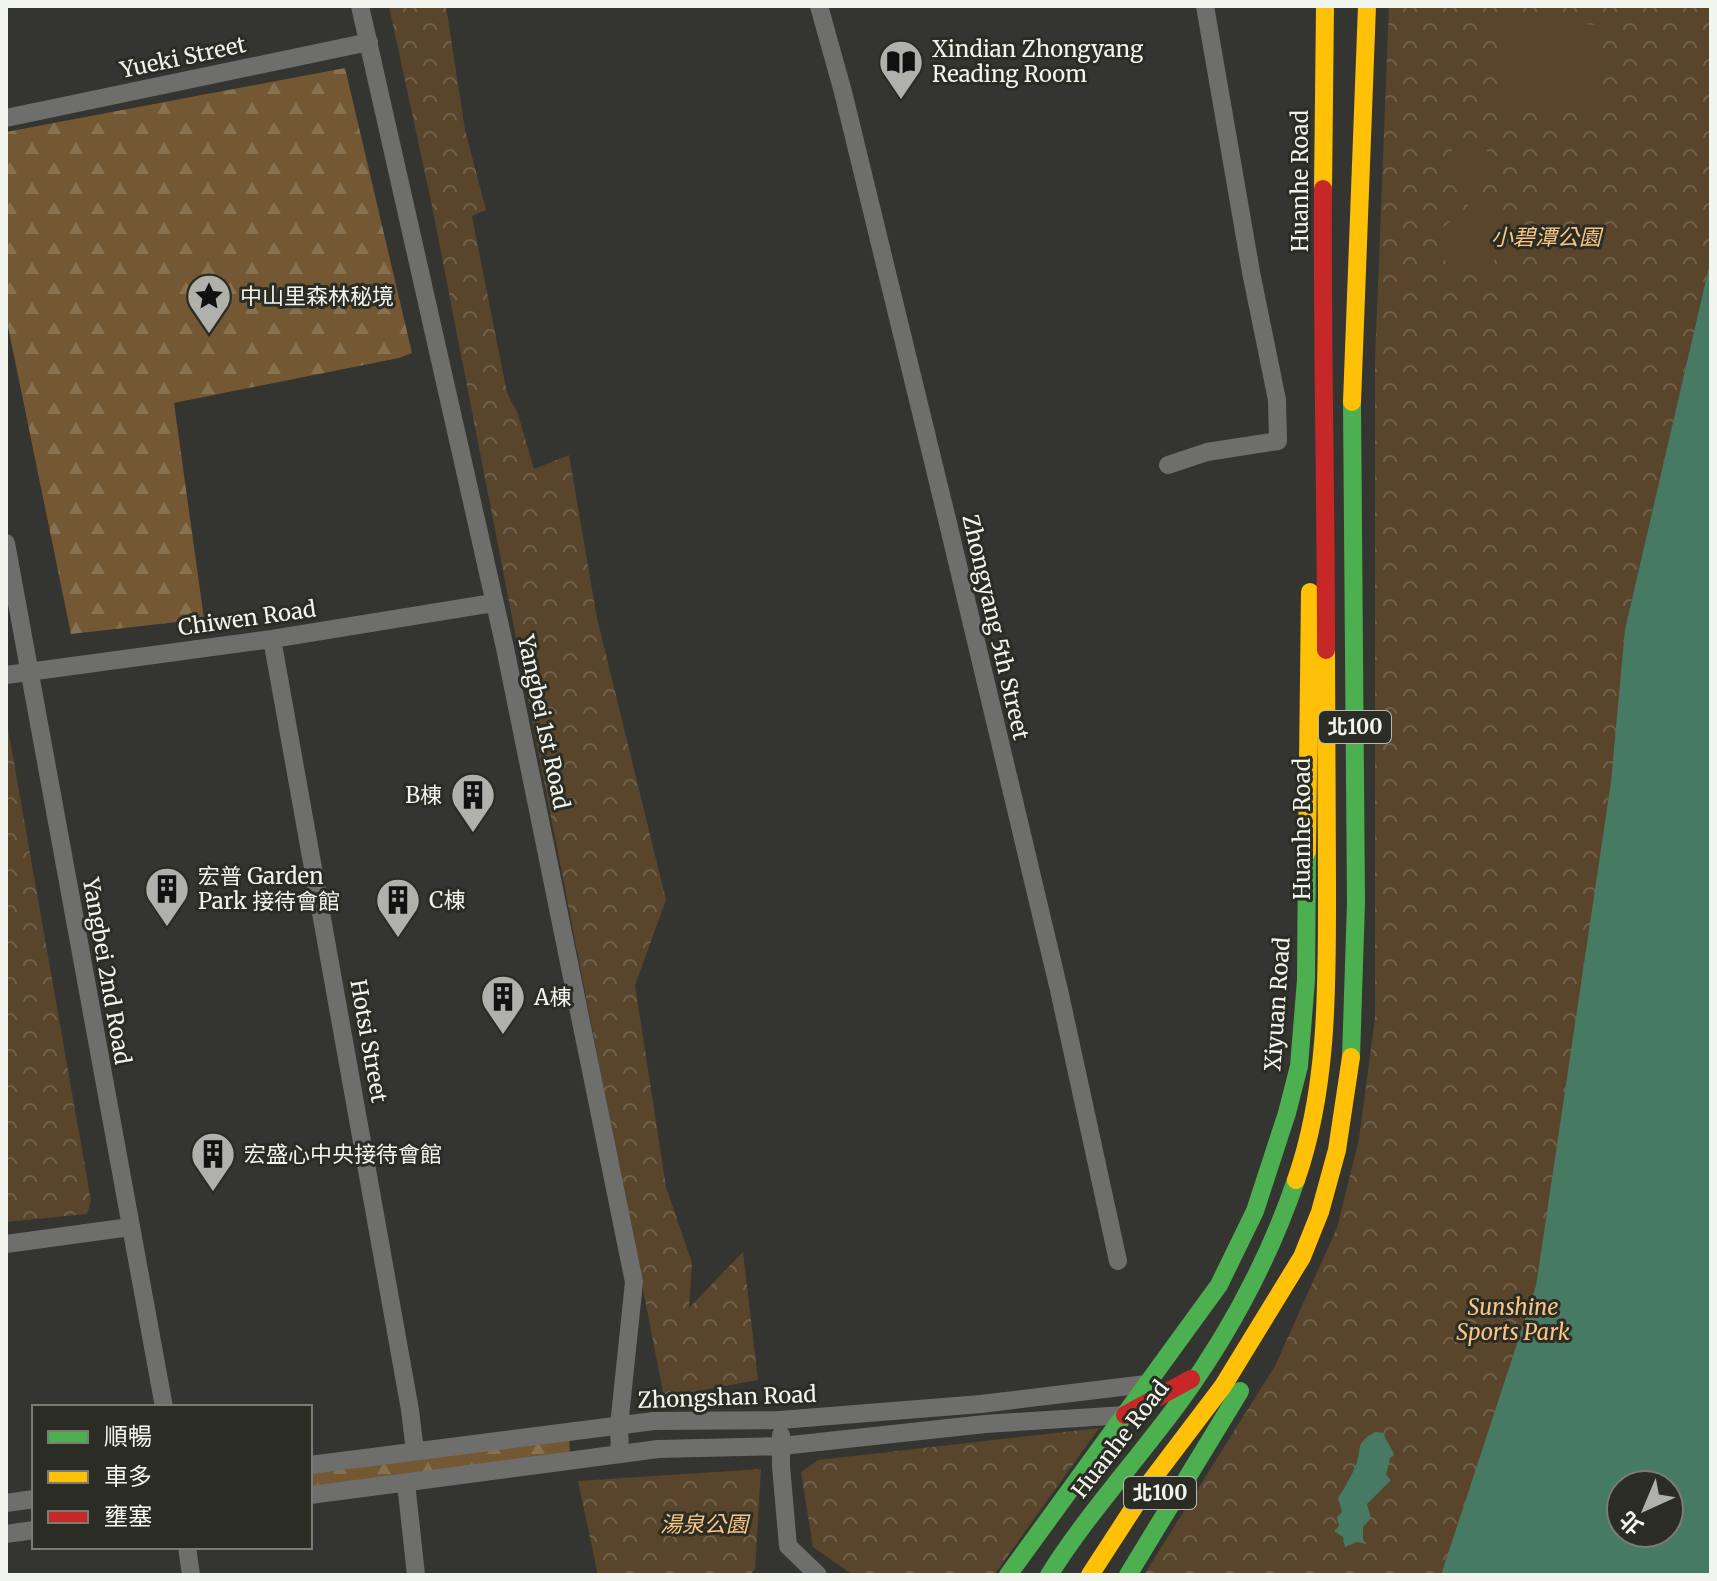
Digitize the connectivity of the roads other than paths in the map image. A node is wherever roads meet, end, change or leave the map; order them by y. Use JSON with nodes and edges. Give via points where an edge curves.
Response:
{"nodes":[{"id":1,"x":360,"y":6,"type":"edge"},
{"id":2,"x":819,"y":6,"type":"edge"},
{"id":3,"x":1205,"y":6,"type":"edge"},
{"id":4,"x":1325,"y":6,"type":"edge"},
{"id":5,"x":1338,"y":6,"type":"edge"},
{"id":6,"x":1367,"y":6,"type":"edge"},
{"id":7,"x":369,"y":42,"type":"junction"},
{"id":8,"x":6,"y":118,"type":"edge"},
{"id":9,"x":1323,"y":289,"type":"junction"},
{"id":10,"x":1322,"y":353,"type":"junction"},
{"id":11,"x":1168,"y":465,"type":"dead end"},
{"id":12,"x":6,"y":543,"type":"edge"},
{"id":13,"x":493,"y":603,"type":"junction"},
{"id":14,"x":272,"y":639,"type":"junction"},
{"id":15,"x":28,"y":672,"type":"junction"},
{"id":16,"x":6,"y":675,"type":"edge"},
{"id":17,"x":130,"y":1227,"type":"junction"},
{"id":18,"x":6,"y":1244,"type":"edge"},
{"id":19,"x":1302,"y":1257,"type":"junction"},
{"id":20,"x":1118,"y":1261,"type":"dead end"},
{"id":21,"x":1246,"y":1348,"type":"junction"},
{"id":22,"x":1200,"y":1375,"type":"junction"},
{"id":23,"x":1146,"y":1384,"type":"junction"},
{"id":24,"x":1173,"y":1396,"type":"junction"},
{"id":25,"x":164,"y":1405,"type":"edge"},
{"id":26,"x":1202,"y":1411,"type":"junction"},
{"id":27,"x":1125,"y":1415,"type":"junction"},
{"id":28,"x":780,"y":1420,"type":"junction"},
{"id":29,"x":619,"y":1426,"type":"junction"},
{"id":30,"x":782,"y":1446,"type":"junction"},
{"id":31,"x":415,"y":1451,"type":"junction"},
{"id":32,"x":620,"y":1454,"type":"junction"},
{"id":33,"x":312,"y":1465,"type":"edge"},
{"id":34,"x":1123,"y":1475,"type":"junction"},
{"id":35,"x":406,"y":1483,"type":"junction"},
{"id":36,"x":312,"y":1495,"type":"edge"},
{"id":37,"x":32,"y":1499,"type":"edge"},
{"id":38,"x":6,"y":1503,"type":"edge"},
{"id":39,"x":32,"y":1530,"type":"edge"},
{"id":40,"x":6,"y":1534,"type":"edge"},
{"id":41,"x":187,"y":1549,"type":"edge"},
{"id":42,"x":191,"y":1575,"type":"edge"},
{"id":43,"x":416,"y":1575,"type":"edge"},
{"id":44,"x":818,"y":1575,"type":"edge"},
{"id":45,"x":1008,"y":1575,"type":"edge"},
{"id":46,"x":1049,"y":1575,"type":"edge"},
{"id":47,"x":1076,"y":1575,"type":"edge"},
{"id":48,"x":1090,"y":1575,"type":"edge"},
{"id":49,"x":1108,"y":1575,"type":"edge"},
{"id":50,"x":1128,"y":1575,"type":"edge"}],
"edges":[{"from":1,"to":7,"type":"street","name":"Yangbei 1st Road"},
{"from":2,"to":20,"type":"street","name":"Zhongyang 5th Street","via":[[946,515]]},
{"from":3,"to":11,"type":"street","via":[[1277,400],[1278,441],[1207,452]]},
{"from":4,"to":9,"type":"main road","name":"Huanhe Road","number":"北100"},
{"from":5,"to":9,"type":"main road"},
{"from":6,"to":19,"type":"main road","number":"北100","via":[[1351,429],[1353,1041],[1337,1150]]},
{"from":7,"to":8,"type":"street","name":"Yueki Street"},
{"from":7,"to":13,"type":"street","name":"Yangbei 1st Road"},
{"from":9,"to":10,"type":"main road","name":"Huanhe Road","number":"北100"},
{"from":10,"to":22,"type":"main road","name":"Huanhe Road","number":"北100","via":[[1327,975],[1319,1072],[1305,1155],[1285,1213],[1253,1284]]},
{"from":10,"to":23,"type":"main road","name":"Xiyuan Road","via":[[1310,418],[1306,980],[1299,1066],[1255,1211],[1219,1285]]},
{"from":12,"to":15,"type":"street","name":"Yangbei 2nd Road"},
{"from":13,"to":14,"type":"street","name":"Chiwen Road"},
{"from":13,"to":29,"type":"street","name":"Yangbei 1st Road","via":[[634,1282]]},
{"from":14,"to":15,"type":"street","name":"Chiwen Road"},
{"from":14,"to":31,"type":"street","name":"Hotsi Street"},
{"from":15,"to":16,"type":"street","name":"Chiwen Road"},
{"from":15,"to":17,"type":"street","name":"Yangbei 2nd Road"},
{"from":17,"to":18,"type":"street"},
{"from":17,"to":25,"type":"street","name":"Yangbei 2nd Road"},
{"from":19,"to":21,"type":"main road","number":"北100"},
{"from":19,"to":50,"type":"main road","via":[[1281,1312],[1226,1418]]},
{"from":21,"to":22,"type":"main road"},
{"from":21,"to":26,"type":"main road","number":"北100"},
{"from":22,"to":24,"type":"main road","name":"Huanhe Road","number":"北100"},
{"from":23,"to":24,"type":"main road"},
{"from":23,"to":27,"type":"main road","name":"Xiyuan Road"},
{"from":23,"to":28,"type":"street","name":"Zhongshan Road"},
{"from":24,"to":26,"type":"main road"},
{"from":24,"to":27,"type":"main road"},
{"from":24,"to":34,"type":"main road","name":"Huanhe Road","number":"北100"},
{"from":26,"to":48,"type":"main road"},
{"from":26,"to":49,"type":"main road","number":"北100","via":[[1207,1421]]},
{"from":27,"to":30,"type":"street"},
{"from":27,"to":45,"type":"main road","name":"Xiyuan Road"},
{"from":28,"to":29,"type":"street","name":"Zhongshan Road"},
{"from":28,"to":30,"type":"street"},
{"from":29,"to":31,"type":"street","name":"Zhongshan Road"},
{"from":29,"to":32,"type":"street","name":"Yangbei 1st Road"},
{"from":30,"to":32,"type":"street"},
{"from":30,"to":44,"type":"street","via":[[788,1546]]},
{"from":31,"to":33,"type":"street","name":"Zhongshan Road"},
{"from":32,"to":35,"type":"street"},
{"from":34,"to":46,"type":"main road","name":"Huanhe Road","number":"北100"},
{"from":34,"to":47,"type":"main road"},
{"from":35,"to":36,"type":"street"},
{"from":35,"to":43,"type":"street"},
{"from":37,"to":38,"type":"street"},
{"from":39,"to":40,"type":"street"},
{"from":41,"to":42,"type":"street"}]}
